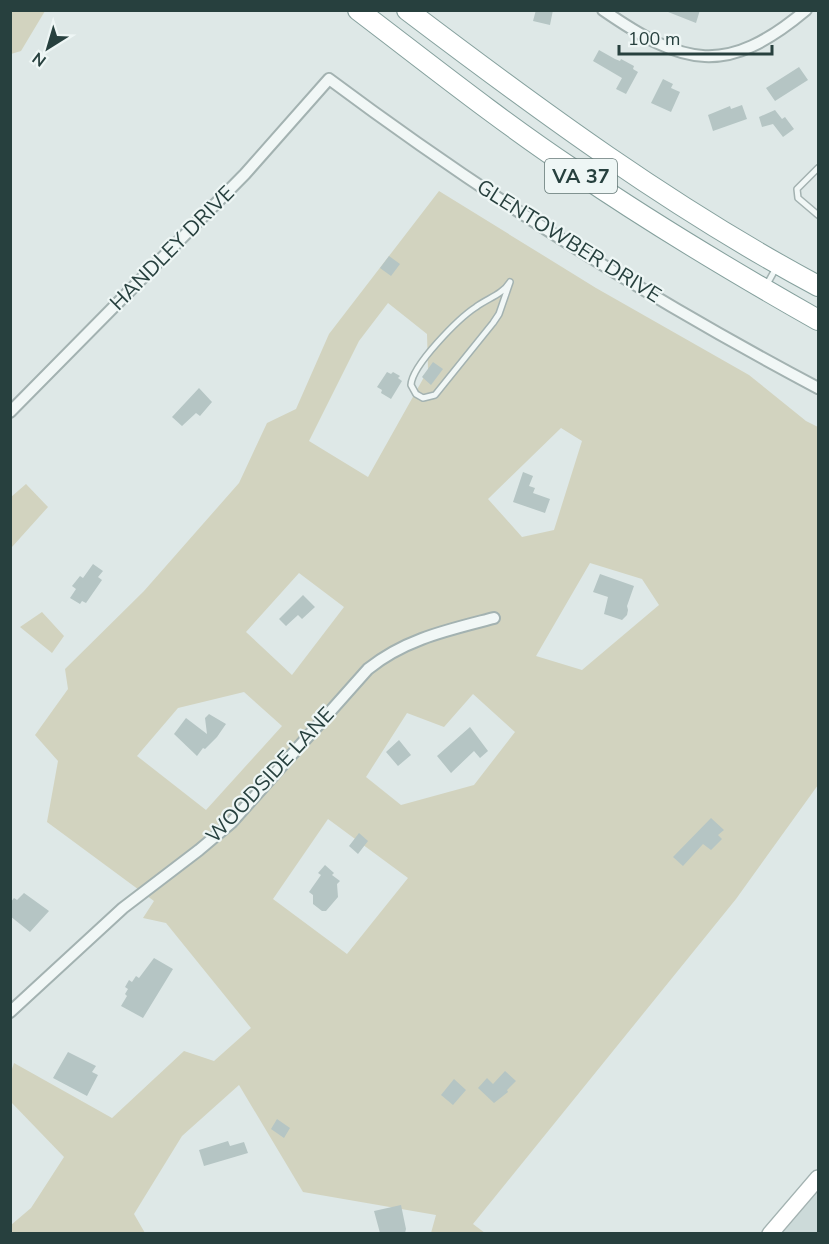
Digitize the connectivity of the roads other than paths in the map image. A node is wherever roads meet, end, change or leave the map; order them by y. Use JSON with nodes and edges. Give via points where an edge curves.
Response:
{"nodes":[{"id":1,"x":358,"y":10,"type":"edge"},
{"id":2,"x":407,"y":10,"type":"edge"},
{"id":3,"x":603,"y":10,"type":"edge"},
{"id":4,"x":806,"y":10,"type":"edge"},
{"id":5,"x":329,"y":79,"type":"joint"},
{"id":6,"x":819,"y":168,"type":"edge"},
{"id":7,"x":819,"y":215,"type":"edge"},
{"id":8,"x":778,"y":264,"type":"junction"},
{"id":9,"x":819,"y":286,"type":"edge"},
{"id":10,"x":507,"y":287,"type":"joint"},
{"id":11,"x":764,"y":290,"type":"junction"},
{"id":12,"x":819,"y":320,"type":"edge"},
{"id":13,"x":819,"y":388,"type":"edge"},
{"id":14,"x":10,"y":412,"type":"edge"},
{"id":15,"x":494,"y":618,"type":"dead end"},
{"id":16,"x":10,"y":1012,"type":"edge"},
{"id":17,"x":819,"y":1178,"type":"edge"},
{"id":18,"x":770,"y":1233,"type":"edge"}],
"edges":[{"from":1,"to":11,"type":"highway","number":"VA 37","via":[[573,170]]},
{"from":2,"to":8,"type":"highway","number":"VA 37","via":[[599,152]]},
{"from":3,"to":4,"type":"street","via":[[668,49],[711,56],[754,46],[783,30]]},
{"from":5,"to":13,"type":"street","name":"GLENTOWBER DRIVE","via":[[431,153],[592,258]]},
{"from":5,"to":14,"type":"street","name":"HANDLEY DRIVE","via":[[244,174]]},
{"from":6,"to":7,"type":"lane","via":[[797,189],[798,198]]},
{"from":8,"to":9,"type":"highway","number":"VA 37"},
{"from":8,"to":11,"type":"lane"},
{"from":10,"to":10,"type":"lane","via":[[510,282],[499,314],[435,396],[423,398],[416,394],[411,385],[414,373],[448,331]]},
{"from":11,"to":12,"type":"highway","number":"VA 37"},
{"from":15,"to":16,"type":"street","name":"WOODSIDE LANE","via":[[416,640],[368,669],[231,822],[123,908]]},
{"from":17,"to":18,"type":"street"}]}
